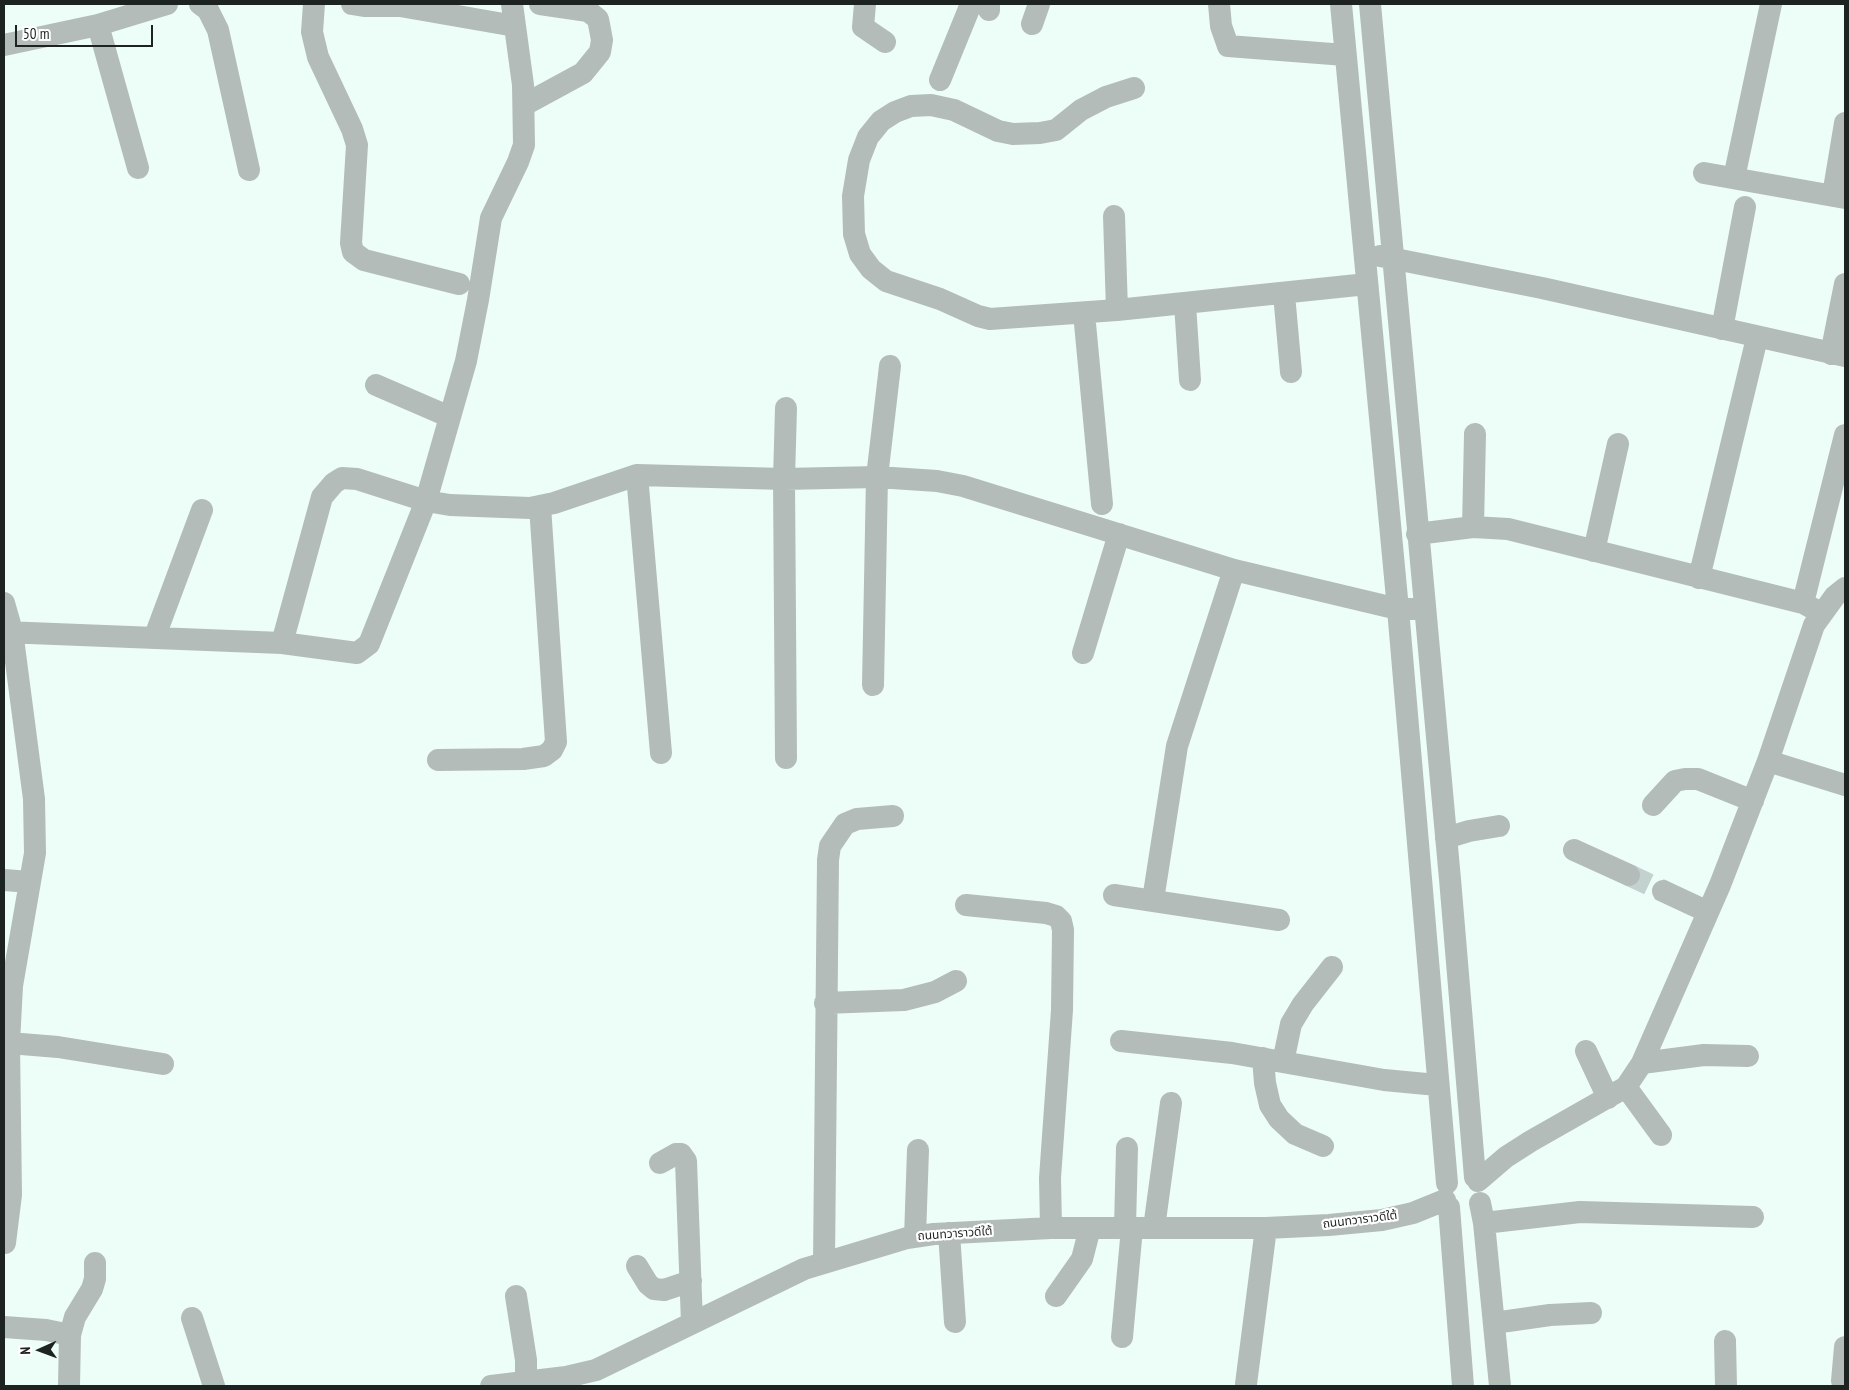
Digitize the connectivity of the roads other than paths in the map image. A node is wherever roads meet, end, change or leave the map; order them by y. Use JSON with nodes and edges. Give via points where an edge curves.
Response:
{"nodes":[{"id":1,"x":167,"y":4,"type":"edge"},
{"id":2,"x":200,"y":4,"type":"edge"},
{"id":3,"x":314,"y":4,"type":"edge"},
{"id":4,"x":352,"y":4,"type":"edge"},
{"id":5,"x":512,"y":4,"type":"edge"},
{"id":6,"x":540,"y":4,"type":"edge"},
{"id":7,"x":865,"y":4,"type":"edge"},
{"id":8,"x":1219,"y":4,"type":"edge"},
{"id":9,"x":1341,"y":4,"type":"edge"},
{"id":10,"x":1370,"y":4,"type":"edge"},
{"id":11,"x":1771,"y":4,"type":"edge"},
{"id":12,"x":983,"y":6,"type":"edge"},
{"id":13,"x":98,"y":25,"type":"junction"},
{"id":14,"x":514,"y":26,"type":"junction"},
{"id":15,"x":885,"y":42,"type":"dead end"},
{"id":16,"x":4,"y":45,"type":"edge"},
{"id":17,"x":1345,"y":55,"type":"junction"},
{"id":18,"x":940,"y":80,"type":"dead end"},
{"id":19,"x":1134,"y":88,"type":"dead end"},
{"id":20,"x":524,"y":105,"type":"junction"},
{"id":21,"x":1845,"y":123,"type":"edge"},
{"id":22,"x":138,"y":168,"type":"dead end"},
{"id":23,"x":249,"y":170,"type":"dead end"},
{"id":24,"x":1704,"y":172,"type":"dead end"},
{"id":25,"x":1734,"y":178,"type":"junction"},
{"id":26,"x":1839,"y":196,"type":"edge"},
{"id":27,"x":1745,"y":207,"type":"dead end"},
{"id":28,"x":1114,"y":216,"type":"dead end"},
{"id":29,"x":1364,"y":254,"type":"junction"},
{"id":30,"x":1393,"y":257,"type":"junction"},
{"id":31,"x":459,"y":284,"type":"dead end"},
{"id":32,"x":1367,"y":284,"type":"junction"},
{"id":33,"x":1845,"y":284,"type":"edge"},
{"id":34,"x":1284,"y":294,"type":"junction"},
{"id":35,"x":1185,"y":304,"type":"junction"},
{"id":36,"x":1117,"y":310,"type":"junction"},
{"id":37,"x":1084,"y":313,"type":"junction"},
{"id":38,"x":1722,"y":329,"type":"junction"},
{"id":39,"x":1757,"y":338,"type":"junction"},
{"id":40,"x":1838,"y":355,"type":"edge"},
{"id":41,"x":890,"y":366,"type":"dead end"},
{"id":42,"x":1291,"y":372,"type":"dead end"},
{"id":43,"x":1190,"y":380,"type":"dead end"},
{"id":44,"x":376,"y":385,"type":"dead end"},
{"id":45,"x":786,"y":408,"type":"dead end"},
{"id":46,"x":450,"y":417,"type":"junction"},
{"id":47,"x":1476,"y":434,"type":"dead end"},
{"id":48,"x":1845,"y":435,"type":"edge"},
{"id":49,"x":1618,"y":444,"type":"dead end"},
{"id":50,"x":637,"y":475,"type":"junction"},
{"id":51,"x":877,"y":477,"type":"junction"},
{"id":52,"x":784,"y":479,"type":"junction"},
{"id":53,"x":426,"y":501,"type":"junction"},
{"id":54,"x":1102,"y":504,"type":"dead end"},
{"id":55,"x":540,"y":506,"type":"junction"},
{"id":56,"x":202,"y":510,"type":"dead end"},
{"id":57,"x":1473,"y":527,"type":"junction"},
{"id":58,"x":1118,"y":534,"type":"junction"},
{"id":59,"x":1417,"y":534,"type":"junction"},
{"id":60,"x":1594,"y":551,"type":"junction"},
{"id":61,"x":1234,"y":570,"type":"junction"},
{"id":62,"x":1698,"y":578,"type":"junction"},
{"id":63,"x":1845,"y":588,"type":"edge"},
{"id":64,"x":4,"y":603,"type":"edge"},
{"id":65,"x":1812,"y":608,"type":"junction"},
{"id":66,"x":1398,"y":609,"type":"junction"},
{"id":67,"x":1424,"y":609,"type":"junction"},
{"id":68,"x":8,"y":632,"type":"edge"},
{"id":69,"x":155,"y":636,"type":"junction"},
{"id":70,"x":282,"y":643,"type":"junction"},
{"id":71,"x":1084,"y":653,"type":"dead end"},
{"id":72,"x":873,"y":685,"type":"dead end"},
{"id":73,"x":661,"y":752,"type":"dead end"},
{"id":74,"x":786,"y":758,"type":"dead end"},
{"id":75,"x":438,"y":760,"type":"dead end"},
{"id":76,"x":1768,"y":760,"type":"junction"},
{"id":77,"x":1845,"y":785,"type":"edge"},
{"id":78,"x":1753,"y":801,"type":"junction"},
{"id":79,"x":1653,"y":805,"type":"dead end"},
{"id":80,"x":893,"y":816,"type":"dead end"},
{"id":81,"x":1500,"y":826,"type":"dead end"},
{"id":82,"x":1446,"y":838,"type":"junction"},
{"id":83,"x":1574,"y":850,"type":"dead end"},
{"id":84,"x":1629,"y":875,"type":"tunnel mouth"},
{"id":85,"x":4,"y":880,"type":"edge"},
{"id":86,"x":30,"y":882,"type":"junction"},
{"id":87,"x":1663,"y":891,"type":"tunnel mouth"},
{"id":88,"x":1114,"y":896,"type":"dead end"},
{"id":89,"x":1153,"y":900,"type":"junction"},
{"id":90,"x":966,"y":905,"type":"dead end"},
{"id":91,"x":1708,"y":912,"type":"junction"},
{"id":92,"x":1279,"y":920,"type":"dead end"},
{"id":93,"x":1332,"y":968,"type":"dead end"},
{"id":94,"x":956,"y":981,"type":"dead end"},
{"id":95,"x":825,"y":1003,"type":"junction"},
{"id":96,"x":1121,"y":1041,"type":"dead end"},
{"id":97,"x":9,"y":1043,"type":"junction"},
{"id":98,"x":1586,"y":1051,"type":"dead end"},
{"id":99,"x":1748,"y":1056,"type":"dead end"},
{"id":100,"x":1273,"y":1060,"type":"junction"},
{"id":101,"x":1642,"y":1063,"type":"junction"},
{"id":102,"x":163,"y":1064,"type":"dead end"},
{"id":103,"x":1437,"y":1085,"type":"junction"},
{"id":104,"x":1617,"y":1093,"type":"junction"},
{"id":105,"x":1171,"y":1103,"type":"dead end"},
{"id":106,"x":1661,"y":1135,"type":"dead end"},
{"id":107,"x":1323,"y":1146,"type":"dead end"},
{"id":108,"x":1127,"y":1148,"type":"dead end"},
{"id":109,"x":918,"y":1150,"type":"dead end"},
{"id":110,"x":660,"y":1163,"type":"dead end"},
{"id":111,"x":1476,"y":1179,"type":"junction"},
{"id":112,"x":1447,"y":1196,"type":"junction"},
{"id":113,"x":1482,"y":1213,"type":"junction"},
{"id":114,"x":1753,"y":1217,"type":"dead end"},
{"id":115,"x":1051,"y":1228,"type":"junction"},
{"id":116,"x":1090,"y":1228,"type":"junction"},
{"id":117,"x":1137,"y":1228,"type":"junction"},
{"id":118,"x":1266,"y":1228,"type":"junction"},
{"id":119,"x":949,"y":1233,"type":"junction"},
{"id":120,"x":915,"y":1237,"type":"junction"},
{"id":121,"x":5,"y":1243,"type":"edge"},
{"id":122,"x":824,"y":1262,"type":"junction"},
{"id":123,"x":95,"y":1263,"type":"dead end"},
{"id":124,"x":636,"y":1266,"type":"dead end"},
{"id":125,"x":691,"y":1281,"type":"junction"},
{"id":126,"x":516,"y":1296,"type":"dead end"},
{"id":127,"x":1056,"y":1296,"type":"dead end"},
{"id":128,"x":1591,"y":1313,"type":"dead end"},
{"id":129,"x":192,"y":1318,"type":"dead end"},
{"id":130,"x":955,"y":1322,"type":"dead end"},
{"id":131,"x":692,"y":1323,"type":"junction"},
{"id":132,"x":1494,"y":1323,"type":"junction"},
{"id":133,"x":4,"y":1327,"type":"edge"},
{"id":134,"x":70,"y":1335,"type":"junction"},
{"id":135,"x":1122,"y":1337,"type":"dead end"},
{"id":136,"x":1726,"y":1341,"type":"dead end"},
{"id":137,"x":1845,"y":1347,"type":"edge"},
{"id":138,"x":1841,"y":1382,"type":"edge"},
{"id":139,"x":532,"y":1383,"type":"edge"},
{"id":140,"x":1246,"y":1384,"type":"dead end"},
{"id":141,"x":1460,"y":1385,"type":"edge"},
{"id":142,"x":68,"y":1386,"type":"edge"},
{"id":143,"x":214,"y":1386,"type":"edge"},
{"id":144,"x":491,"y":1386,"type":"edge"},
{"id":145,"x":1500,"y":1386,"type":"edge"},
{"id":146,"x":1726,"y":1386,"type":"edge"}],
"edges":[{"from":1,"to":13,"type":"street"},
{"from":2,"to":23,"type":"street","via":[[208,10],[218,30]]},
{"from":3,"to":31,"type":"street","via":[[312,32],[318,58],[357,145],[350,243],[353,252],[364,260]]},
{"from":4,"to":14,"type":"street","via":[[400,6]]},
{"from":5,"to":14,"type":"street"},
{"from":6,"to":20,"type":"street","via":[[588,11],[598,19],[602,40],[600,52],[583,73]]},
{"from":7,"to":15,"type":"street","via":[[863,27]]},
{"from":8,"to":17,"type":"street","via":[[1224,40],[1228,46]]},
{"from":9,"to":17,"type":"street"},
{"from":10,"to":30,"type":"street"},
{"from":11,"to":25,"type":"street"},
{"from":12,"to":18,"type":"street"},
{"from":13,"to":16,"type":"street"},
{"from":13,"to":22,"type":"street"},
{"from":14,"to":20,"type":"street"},
{"from":17,"to":29,"type":"street"},
{"from":19,"to":37,"type":"street","via":[[1106,96],[1056,130],[1040,133],[998,131],[954,110],[930,105],[910,106],[881,121],[868,137],[859,160],[854,196],[854,234],[860,254],[886,281],[990,319]]},
{"from":20,"to":46,"type":"street","via":[[524,145],[491,218],[475,318]]},
{"from":21,"to":26,"type":"street"},
{"from":24,"to":25,"type":"street"},
{"from":25,"to":26,"type":"street"},
{"from":27,"to":38,"type":"street"},
{"from":28,"to":36,"type":"street"},
{"from":29,"to":30,"type":"street"},
{"from":29,"to":32,"type":"street"},
{"from":30,"to":38,"type":"street"},
{"from":30,"to":59,"type":"street"},
{"from":32,"to":34,"type":"street"},
{"from":32,"to":66,"type":"street"},
{"from":33,"to":40,"type":"street"},
{"from":34,"to":35,"type":"street"},
{"from":34,"to":42,"type":"street"},
{"from":35,"to":36,"type":"street"},
{"from":35,"to":43,"type":"street"},
{"from":36,"to":37,"type":"street"},
{"from":37,"to":54,"type":"street"},
{"from":38,"to":39,"type":"street"},
{"from":39,"to":40,"type":"street"},
{"from":39,"to":62,"type":"street"},
{"from":41,"to":51,"type":"street"},
{"from":44,"to":46,"type":"street"},
{"from":45,"to":52,"type":"street"},
{"from":46,"to":53,"type":"street"},
{"from":47,"to":57,"type":"street"},
{"from":48,"to":65,"type":"street"},
{"from":49,"to":60,"type":"street"},
{"from":50,"to":52,"type":"street"},
{"from":50,"to":55,"type":"street"},
{"from":50,"to":73,"type":"street"},
{"from":51,"to":52,"type":"street"},
{"from":51,"to":58,"type":"street","via":[[963,486]]},
{"from":51,"to":72,"type":"street"},
{"from":52,"to":74,"type":"street"},
{"from":53,"to":55,"type":"street","via":[[468,507]]},
{"from":53,"to":70,"type":"street","via":[[369,644],[357,653]]},
{"from":53,"to":70,"type":"street","via":[[357,479],[342,478],[334,482],[322,498]]},
{"from":55,"to":75,"type":"street","via":[[556,742],[544,756]]},
{"from":56,"to":69,"type":"street"},
{"from":57,"to":59,"type":"street"},
{"from":57,"to":60,"type":"street","via":[[1508,530]]},
{"from":58,"to":61,"type":"street"},
{"from":58,"to":71,"type":"street"},
{"from":59,"to":67,"type":"street"},
{"from":60,"to":62,"type":"street"},
{"from":61,"to":66,"type":"street"},
{"from":61,"to":89,"type":"street","via":[[1177,746]]},
{"from":62,"to":65,"type":"street"},
{"from":63,"to":65,"type":"street"},
{"from":64,"to":68,"type":"street"},
{"from":65,"to":76,"type":"street","via":[[1808,640]]},
{"from":66,"to":67,"type":"street"},
{"from":66,"to":103,"type":"street"},
{"from":67,"to":82,"type":"street"},
{"from":68,"to":69,"type":"street"},
{"from":68,"to":86,"type":"street","via":[[34,798],[35,853]]},
{"from":69,"to":70,"type":"street"},
{"from":76,"to":77,"type":"street"},
{"from":76,"to":78,"type":"street"},
{"from":78,"to":79,"type":"street","via":[[1698,779],[1684,779],[1675,781]]},
{"from":78,"to":91,"type":"street"},
{"from":80,"to":95,"type":"street","via":[[857,819],[845,824],[830,846]]},
{"from":81,"to":82,"type":"street"},
{"from":82,"to":111,"type":"street"},
{"from":83,"to":84,"type":"street"},
{"from":85,"to":86,"type":"street"},
{"from":86,"to":97,"type":"street","via":[[12,986]]},
{"from":87,"to":91,"type":"street"},
{"from":88,"to":89,"type":"street"},
{"from":89,"to":92,"type":"street"},
{"from":90,"to":115,"type":"street","via":[[1046,913],[1056,916],[1063,930],[1062,1010],[1050,1178]]},
{"from":91,"to":101,"type":"street"},
{"from":93,"to":100,"type":"street","via":[[1302,1004]]},
{"from":94,"to":95,"type":"street","via":[[935,992],[904,1000]]},
{"from":95,"to":122,"type":"street"},
{"from":96,"to":100,"type":"street"},
{"from":97,"to":102,"type":"street","via":[[58,1047]]},
{"from":97,"to":121,"type":"street","via":[[11,1195]]},
{"from":98,"to":104,"type":"street"},
{"from":99,"to":101,"type":"street","via":[[1704,1055]]},
{"from":100,"to":103,"type":"street","via":[[1384,1080]]},
{"from":100,"to":107,"type":"street","via":[[1270,1105],[1295,1134]]},
{"from":101,"to":104,"type":"street"},
{"from":103,"to":112,"type":"street"},
{"from":104,"to":106,"type":"street"},
{"from":104,"to":111,"type":"street","via":[[1522,1146]]},
{"from":105,"to":117,"type":"street"},
{"from":108,"to":117,"type":"street"},
{"from":109,"to":120,"type":"street"},
{"from":110,"to":125,"type":"street","via":[[676,1154],[681,1154],[686,1161]]},
{"from":111,"to":112,"type":"street","name":"ถนนทวาราวดีใต้","via":[[1459,1174]]},
{"from":111,"to":113,"type":"street","via":[[1482,1196]]},
{"from":112,"to":113,"type":"street","via":[[1457,1211]]},
{"from":112,"to":118,"type":"street","name":"ถนนทวาราวดีใต้","via":[[1413,1213],[1382,1220]]},
{"from":112,"to":141,"type":"street"},
{"from":113,"to":114,"type":"street"},
{"from":113,"to":132,"type":"street"},
{"from":115,"to":116,"type":"street","name":"ถนนทวาราวดีใต้"},
{"from":115,"to":119,"type":"street","name":"ถนนทวาราวดีใต้"},
{"from":116,"to":117,"type":"street","name":"ถนนทวาราวดีใต้"},
{"from":116,"to":127,"type":"street","via":[[1082,1260]]},
{"from":117,"to":118,"type":"street","name":"ถนนทวาราวดีใต้"},
{"from":117,"to":135,"type":"street"},
{"from":118,"to":140,"type":"street"},
{"from":119,"to":120,"type":"street","name":"ถนนทวาราวดีใต้"},
{"from":119,"to":130,"type":"street"},
{"from":120,"to":122,"type":"street","name":"ถนนทวาราวดีใต้"},
{"from":122,"to":131,"type":"street","name":"ถนนทวาราวดีใต้"},
{"from":123,"to":134,"type":"street","via":[[92,1289],[74,1317]]},
{"from":124,"to":125,"type":"street","via":[[654,1289],[664,1290]]},
{"from":125,"to":131,"type":"street"},
{"from":126,"to":139,"type":"street"},
{"from":128,"to":132,"type":"street"},
{"from":129,"to":143,"type":"street"},
{"from":131,"to":139,"type":"street","name":"ถนนทวาราวดีใต้","via":[[596,1370]]},
{"from":132,"to":145,"type":"street"},
{"from":133,"to":134,"type":"street"},
{"from":134,"to":142,"type":"street"},
{"from":136,"to":146,"type":"street"},
{"from":137,"to":138,"type":"street"},
{"from":139,"to":144,"type":"street","name":"ถนนทวาราวดีใต้"}]}
